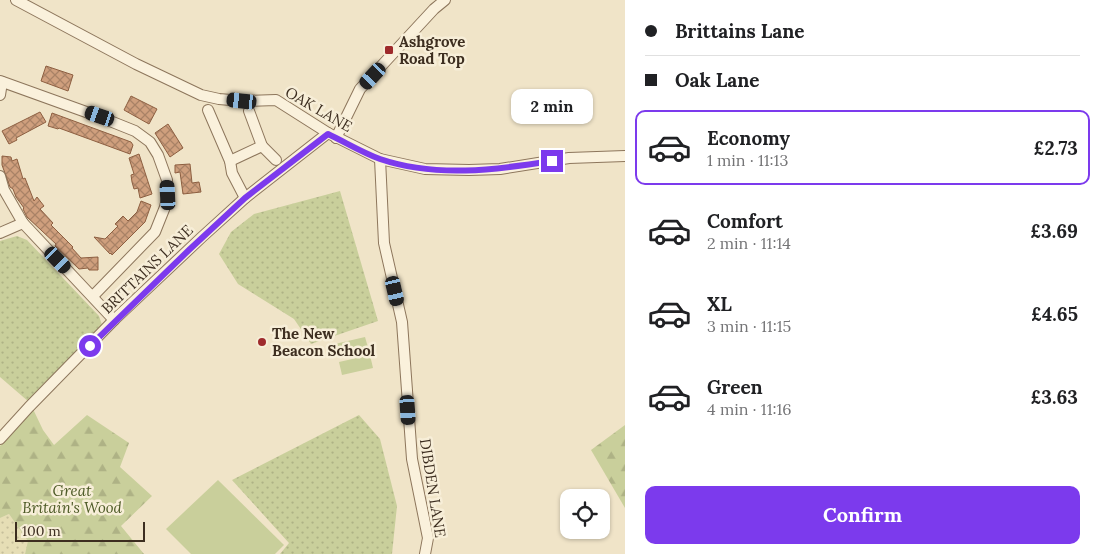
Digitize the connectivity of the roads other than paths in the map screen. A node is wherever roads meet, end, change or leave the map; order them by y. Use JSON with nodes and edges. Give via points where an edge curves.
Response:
{"nodes":[{"id":1,"x":16,"y":0,"type":"edge"},
{"id":2,"x":445,"y":0,"type":"edge"},
{"id":3,"x":1,"y":81,"type":"edge"},
{"id":4,"x":0,"y":95,"type":"edge"},
{"id":5,"x":208,"y":110,"type":"dead end"},
{"id":6,"x":249,"y":111,"type":"dead end"},
{"id":7,"x":332,"y":136,"type":"junction"},
{"id":8,"x":262,"y":146,"type":"junction"},
{"id":9,"x":625,"y":156,"type":"edge"},
{"id":10,"x":380,"y":159,"type":"junction"},
{"id":11,"x":276,"y":160,"type":"dead end"},
{"id":12,"x":230,"y":161,"type":"junction"},
{"id":13,"x":0,"y":176,"type":"edge"},
{"id":14,"x":245,"y":198,"type":"junction"},
{"id":15,"x":22,"y":223,"type":"junction"},
{"id":16,"x":0,"y":232,"type":"edge"},
{"id":17,"x":93,"y":296,"type":"junction"},
{"id":18,"x":114,"y":320,"type":"junction"},
{"id":19,"x":0,"y":439,"type":"edge"},
{"id":20,"x":425,"y":554,"type":"edge"}],
"edges":[{"from":1,"to":7,"type":"street","name":"OAK LANE","via":[[201,95],[242,101],[276,100]]},
{"from":2,"to":7,"type":"street","via":[[360,89]]},
{"from":3,"to":4,"type":"street"},
{"from":3,"to":17,"type":"street","via":[[135,131],[150,142],[158,155],[167,180],[168,195],[155,232]]},
{"from":5,"to":12,"type":"street"},
{"from":6,"to":8,"type":"street"},
{"from":7,"to":10,"type":"street","name":"OAK LANE"},
{"from":7,"to":14,"type":"street","name":"BRITTAINS LANE"},
{"from":8,"to":11,"type":"street"},
{"from":8,"to":12,"type":"street"},
{"from":9,"to":10,"type":"street","name":"OAK LANE","via":[[569,158],[500,169],[469,170],[425,169]]},
{"from":10,"to":20,"type":"street","name":"DIBDEN LANE","via":[[384,243],[402,322],[412,459],[428,538]]},
{"from":12,"to":14,"type":"street","via":[[232,173]]},
{"from":13,"to":15,"type":"street"},
{"from":14,"to":18,"type":"street","name":"BRITTAINS LANE"},
{"from":15,"to":16,"type":"street"},
{"from":15,"to":17,"type":"street"},
{"from":17,"to":18,"type":"street"},
{"from":18,"to":19,"type":"street","name":"BRITTAINS LANE"}]}
